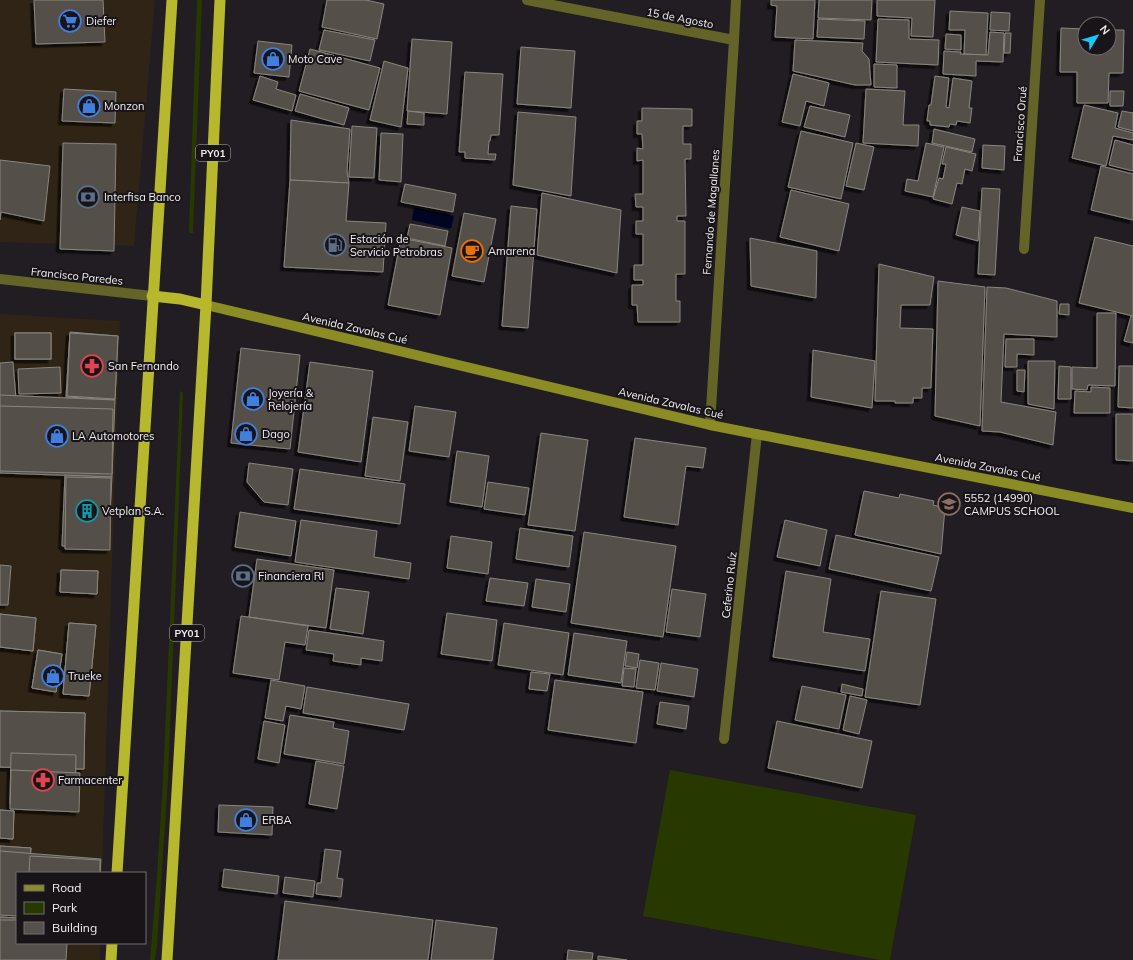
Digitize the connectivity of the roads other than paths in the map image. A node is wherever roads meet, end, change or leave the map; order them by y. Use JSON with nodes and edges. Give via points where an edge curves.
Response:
{"nodes":[{"id":1,"x":172,"y":0,"type":"edge"},
{"id":2,"x":220,"y":0,"type":"edge"},
{"id":3,"x":527,"y":0,"type":"edge"},
{"id":4,"x":736,"y":0,"type":"edge"},
{"id":5,"x":1040,"y":0,"type":"edge"},
{"id":6,"x":734,"y":40,"type":"junction"},
{"id":7,"x":1024,"y":250,"type":"dead end"},
{"id":8,"x":0,"y":280,"type":"edge"},
{"id":9,"x":152,"y":296,"type":"junction"},
{"id":10,"x":206,"y":305,"type":"junction"},
{"id":11,"x":710,"y":425,"type":"junction"},
{"id":12,"x":757,"y":434,"type":"junction"},
{"id":13,"x":1133,"y":508,"type":"edge"},
{"id":14,"x":724,"y":739,"type":"dead end"},
{"id":15,"x":116,"y":872,"type":"edge"},
{"id":16,"x":112,"y":944,"type":"edge"},
{"id":17,"x":111,"y":960,"type":"edge"},
{"id":18,"x":167,"y":960,"type":"edge"}],
"edges":[{"from":1,"to":9,"type":"highway"},
{"from":2,"to":10,"type":"highway","number":"PY01"},
{"from":3,"to":6,"type":"street","name":"15 de Agosto"},
{"from":4,"to":6,"type":"street","name":"Fernando de Magallanes"},
{"from":5,"to":7,"type":"street","name":"Francisco Orué"},
{"from":6,"to":11,"type":"street","name":"Fernando de Magallanes"},
{"from":8,"to":9,"type":"street","name":"Francisco Paredes"},
{"from":9,"to":10,"type":"highway"},
{"from":9,"to":15,"type":"highway"},
{"from":10,"to":11,"type":"main road","name":"Avenida Zavalas Cué"},
{"from":10,"to":18,"type":"highway","number":"PY01"},
{"from":11,"to":12,"type":"main road","name":"Avenida Zavalas Cué"},
{"from":12,"to":13,"type":"main road","name":"Avenida Zavalas Cué"},
{"from":12,"to":14,"type":"street","name":"Ceferino Ruíz"},
{"from":16,"to":17,"type":"highway"}]}
